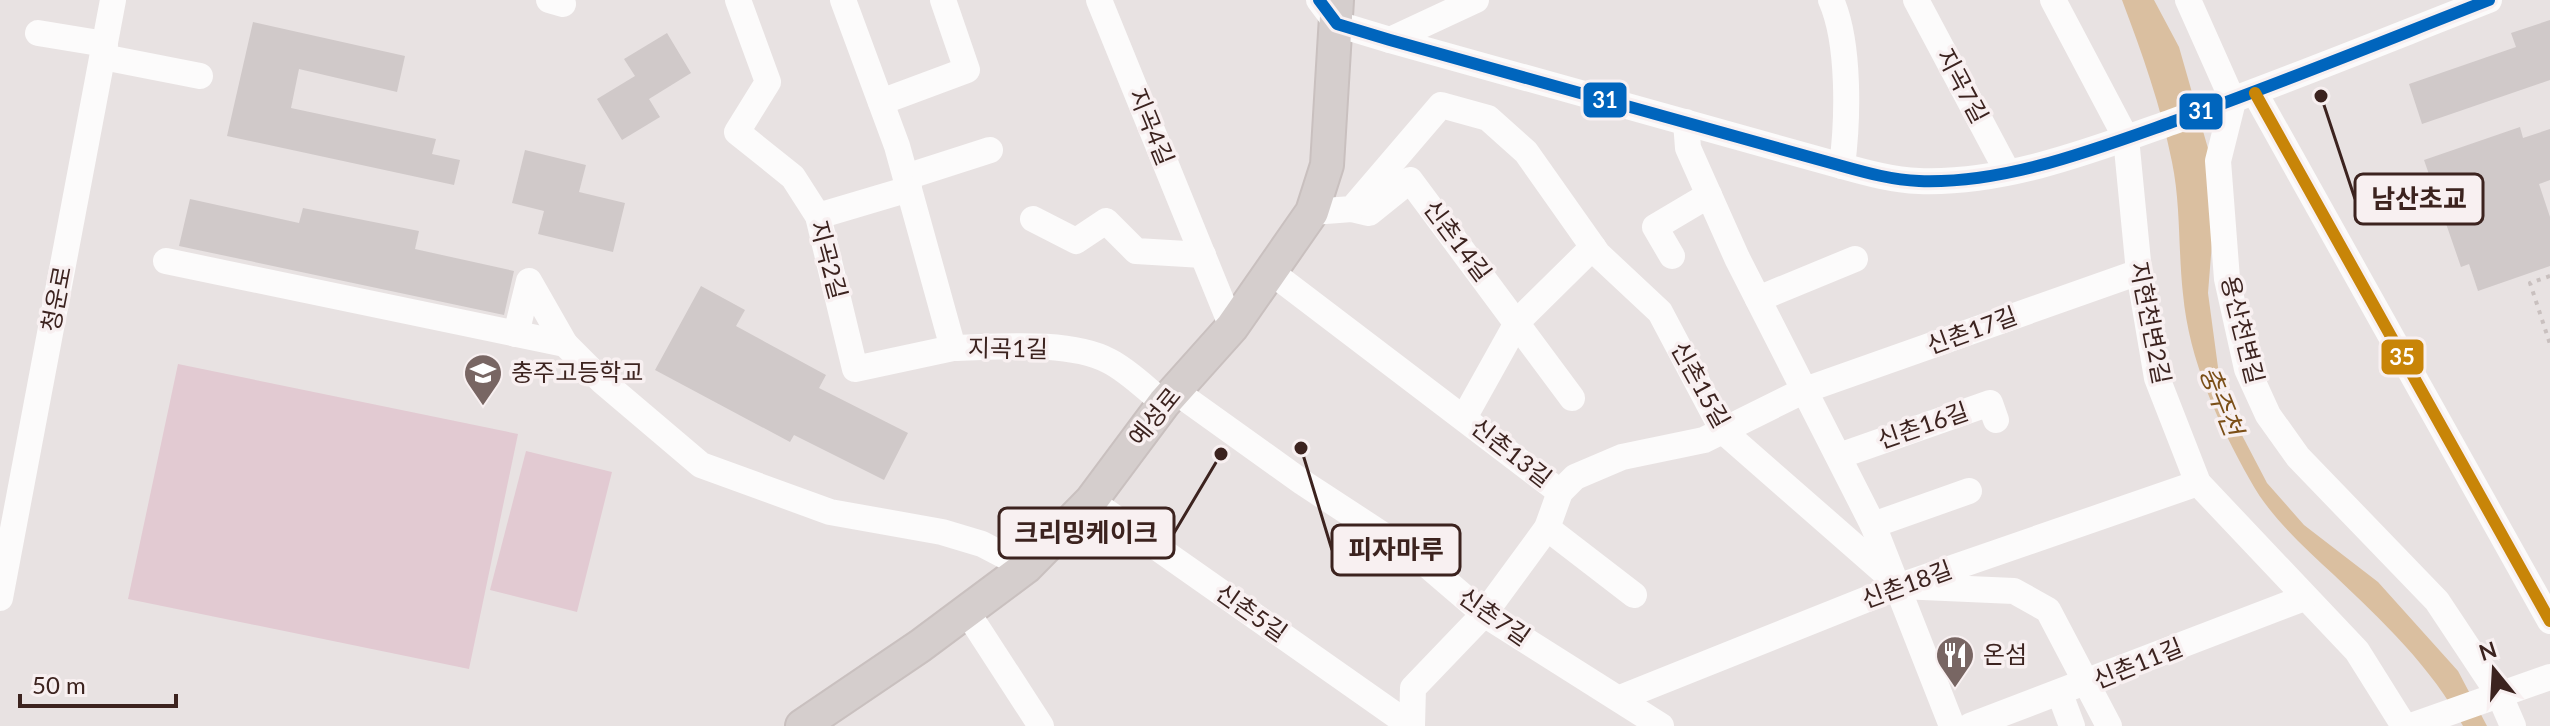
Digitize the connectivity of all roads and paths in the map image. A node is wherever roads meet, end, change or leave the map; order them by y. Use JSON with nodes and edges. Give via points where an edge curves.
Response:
{"nodes":[{"id":1,"x":113,"y":0,"type":"edge"},
{"id":2,"x":738,"y":0,"type":"edge"},
{"id":3,"x":843,"y":0,"type":"edge"},
{"id":4,"x":943,"y":0,"type":"edge"},
{"id":5,"x":1099,"y":0,"type":"edge"},
{"id":6,"x":1476,"y":0,"type":"edge"},
{"id":7,"x":1831,"y":0,"type":"edge"},
{"id":8,"x":1916,"y":0,"type":"edge"},
{"id":9,"x":2053,"y":0,"type":"edge"},
{"id":10,"x":2188,"y":0,"type":"edge"},
{"id":11,"x":2489,"y":0,"type":"edge"},
{"id":12,"x":2459,"y":6,"type":"edge"},
{"id":13,"x":1331,"y":8,"type":"edge"},
{"id":14,"x":38,"y":33,"type":"dead end"},
{"id":15,"x":1390,"y":40,"type":"junction"},
{"id":16,"x":104,"y":51,"type":"junction"},
{"id":17,"x":200,"y":76,"type":"dead end"},
{"id":18,"x":2244,"y":97,"type":"junction"},
{"id":19,"x":881,"y":102,"type":"junction"},
{"id":20,"x":1686,"y":122,"type":"junction"},
{"id":21,"x":2126,"y":138,"type":"junction"},
{"id":22,"x":990,"y":150,"type":"dead end"},
{"id":23,"x":1842,"y":166,"type":"junction"},
{"id":24,"x":2007,"y":171,"type":"junction"},
{"id":25,"x":907,"y":183,"type":"junction"},
{"id":26,"x":1709,"y":195,"type":"junction"},
{"id":27,"x":1352,"y":209,"type":"junction"},
{"id":28,"x":1312,"y":212,"type":"junction"},
{"id":29,"x":818,"y":216,"type":"junction"},
{"id":30,"x":1033,"y":219,"type":"dead end"},
{"id":31,"x":1593,"y":247,"type":"junction"},
{"id":32,"x":1203,"y":255,"type":"junction"},
{"id":33,"x":1672,"y":256,"type":"dead end"},
{"id":34,"x":1855,"y":259,"type":"dead end"},
{"id":35,"x":166,"y":261,"type":"dead end"},
{"id":36,"x":1271,"y":272,"type":"junction"},
{"id":37,"x":2139,"y":272,"type":"junction"},
{"id":38,"x":2550,"y":276,"type":"edge"},
{"id":39,"x":1758,"y":299,"type":"junction"},
{"id":40,"x":1518,"y":321,"type":"junction"},
{"id":41,"x":1232,"y":327,"type":"junction"},
{"id":42,"x":516,"y":334,"type":"junction"},
{"id":43,"x":565,"y":344,"type":"junction"},
{"id":44,"x":2550,"y":344,"type":"edge"},
{"id":45,"x":953,"y":348,"type":"junction"},
{"id":46,"x":1805,"y":390,"type":"junction"},
{"id":47,"x":1170,"y":397,"type":"junction"},
{"id":48,"x":1572,"y":398,"type":"dead end"},
{"id":49,"x":1465,"y":416,"type":"junction"},
{"id":50,"x":1996,"y":420,"type":"dead end"},
{"id":51,"x":1723,"y":431,"type":"junction"},
{"id":52,"x":1839,"y":456,"type":"junction"},
{"id":53,"x":2198,"y":483,"type":"junction"},
{"id":54,"x":1969,"y":491,"type":"dead end"},
{"id":55,"x":1560,"y":492,"type":"junction"},
{"id":56,"x":1091,"y":501,"type":"junction"},
{"id":57,"x":1873,"y":525,"type":"junction"},
{"id":58,"x":1547,"y":528,"type":"junction"},
{"id":59,"x":1026,"y":567,"type":"junction"},
{"id":60,"x":3,"y":569,"type":"edge"},
{"id":61,"x":1900,"y":586,"type":"junction"},
{"id":62,"x":1634,"y":595,"type":"dead end"},
{"id":63,"x":0,"y":598,"type":"edge"},
{"id":64,"x":2304,"y":598,"type":"junction"},
{"id":65,"x":967,"y":612,"type":"junction"},
{"id":66,"x":1484,"y":614,"type":"junction"},
{"id":67,"x":2550,"y":621,"type":"edge"},
{"id":68,"x":2550,"y":677,"type":"edge"},
{"id":69,"x":2087,"y":684,"type":"junction"},
{"id":70,"x":2060,"y":694,"type":"junction"},
{"id":71,"x":2500,"y":696,"type":"junction"},
{"id":72,"x":1620,"y":698,"type":"junction"},
{"id":73,"x":1381,"y":716,"type":"edge"},
{"id":74,"x":1982,"y":724,"type":"edge"},
{"id":75,"x":802,"y":726,"type":"edge"},
{"id":76,"x":1041,"y":726,"type":"edge"},
{"id":77,"x":1412,"y":726,"type":"edge"},
{"id":78,"x":1661,"y":726,"type":"edge"},
{"id":79,"x":1952,"y":726,"type":"edge"},
{"id":80,"x":2072,"y":726,"type":"edge"},
{"id":81,"x":2109,"y":726,"type":"edge"},
{"id":82,"x":2404,"y":726,"type":"edge"},
{"id":83,"x":2411,"y":726,"type":"edge"},
{"id":84,"x":2513,"y":726,"type":"edge"}],
"edges":[{"from":1,"to":16,"type":"street","name":"청운로"},
{"from":2,"to":29,"type":"street","name":"지곡2길","via":[[768,82],[737,132],[793,177]]},
{"from":3,"to":19,"type":"street","name":"지곡1길"},
{"from":4,"to":19,"type":"street","via":[[967,70]]},
{"from":5,"to":32,"type":"street","name":"지곡4길"},
{"from":6,"to":15,"type":"street"},
{"from":7,"to":23,"type":"street","via":[[1840,29],[1847,128]]},
{"from":8,"to":24,"type":"street","name":"지곡7길"},
{"from":9,"to":21,"type":"street","name":"지현천변2길"},
{"from":10,"to":18,"type":"street"},
{"from":11,"to":12,"type":"street"},
{"from":12,"to":18,"type":"street"},
{"from":13,"to":15,"type":"street"},
{"from":13,"to":28,"type":"main road","name":"예성로","via":[[1327,165]]},
{"from":14,"to":16,"type":"street"},
{"from":15,"to":20,"type":"street"},
{"from":16,"to":17,"type":"street"},
{"from":16,"to":60,"type":"street","name":"청운로"},
{"from":18,"to":21,"type":"street"},
{"from":18,"to":67,"type":"street"},
{"from":18,"to":71,"type":"street","name":"용산천변길","via":[[2218,161],[2227,279],[2247,369],[2262,404],[2298,457],[2437,601]]},
{"from":19,"to":25,"type":"street","name":"지곡1길"},
{"from":20,"to":23,"type":"street"},
{"from":20,"to":26,"type":"street","via":[[1688,148]]},
{"from":21,"to":24,"type":"street"},
{"from":21,"to":37,"type":"street","name":"지현천변2길"},
{"from":22,"to":25,"type":"street"},
{"from":23,"to":24,"type":"street","via":[[1920,181]]},
{"from":25,"to":29,"type":"street"},
{"from":25,"to":45,"type":"street","name":"지곡1길"},
{"from":26,"to":33,"type":"street","via":[[1655,227]]},
{"from":26,"to":39,"type":"street"},
{"from":27,"to":28,"type":"street"},
{"from":27,"to":31,"type":"street","name":"신촌15길","via":[[1441,105],[1488,118],[1526,152]]},
{"from":27,"to":40,"type":"street","name":"신촌14길","via":[[1369,213],[1410,180]]},
{"from":28,"to":36,"type":"main road","name":"예성로"},
{"from":29,"to":45,"type":"street","name":"지곡2길","via":[[855,369]]},
{"from":30,"to":32,"type":"street","via":[[1076,241],[1106,221],[1136,251]]},
{"from":31,"to":40,"type":"street"},
{"from":31,"to":51,"type":"street","name":"신촌15길","via":[[1660,312]]},
{"from":32,"to":41,"type":"street","name":"지곡4길"},
{"from":34,"to":39,"type":"street"},
{"from":35,"to":42,"type":"street"},
{"from":36,"to":41,"type":"main road","name":"예성로"},
{"from":36,"to":49,"type":"street","name":"신촌13길"},
{"from":37,"to":46,"type":"street","name":"신촌17길"},
{"from":37,"to":53,"type":"street","name":"지현천변2길","via":[[2157,378]]},
{"from":38,"to":44,"type":"path","via":[[2530,283]]},
{"from":39,"to":46,"type":"street"},
{"from":40,"to":48,"type":"street","name":"신촌14길"},
{"from":40,"to":49,"type":"street"},
{"from":41,"to":47,"type":"main road","name":"예성로"},
{"from":42,"to":43,"type":"street"},
{"from":42,"to":43,"type":"street","via":[[529,281]]},
{"from":43,"to":59,"type":"street","via":[[701,465],[860,528],[955,536]]},
{"from":45,"to":47,"type":"street","name":"지곡1길","via":[[1069,351],[1109,361]]},
{"from":46,"to":51,"type":"street","name":"신촌17길"},
{"from":46,"to":52,"type":"street"},
{"from":47,"to":56,"type":"main road","name":"예성로"},
{"from":47,"to":66,"type":"street","name":"신촌7길","via":[[1421,560]]},
{"from":49,"to":55,"type":"street","name":"신촌13길"},
{"from":50,"to":52,"type":"street","name":"신촌16길","via":[[1990,403]]},
{"from":51,"to":55,"type":"street","name":"신촌17길","via":[[1622,457],[1575,477]]},
{"from":51,"to":61,"type":"street","name":"신촌15길"},
{"from":52,"to":57,"type":"street"},
{"from":53,"to":61,"type":"street","name":"신촌18길"},
{"from":53,"to":64,"type":"street","name":"지현천변2길"},
{"from":54,"to":57,"type":"street"},
{"from":55,"to":58,"type":"street","name":"신촌13길"},
{"from":56,"to":59,"type":"main road","name":"예성로"},
{"from":56,"to":73,"type":"street","name":"신촌5길"},
{"from":57,"to":61,"type":"street"},
{"from":58,"to":62,"type":"street"},
{"from":58,"to":66,"type":"street","name":"신촌13길"},
{"from":59,"to":65,"type":"main road","name":"예성로"},
{"from":60,"to":63,"type":"street","name":"청운로"},
{"from":61,"to":69,"type":"street","via":[[2014,591],[2048,610]]},
{"from":61,"to":72,"type":"street","name":"신촌18길"},
{"from":61,"to":79,"type":"street"},
{"from":64,"to":69,"type":"street","name":"신촌11길"},
{"from":64,"to":82,"type":"street","name":"지현천변2길","via":[[2357,651]]},
{"from":65,"to":75,"type":"main road","name":"예성로"},
{"from":65,"to":76,"type":"street"},
{"from":66,"to":72,"type":"street","name":"신촌7길"},
{"from":66,"to":77,"type":"street","name":"신촌13길","via":[[1413,688]]},
{"from":68,"to":71,"type":"street"},
{"from":69,"to":70,"type":"street","name":"신촌11길"},
{"from":69,"to":81,"type":"street"},
{"from":70,"to":74,"type":"street","name":"신촌11길"},
{"from":70,"to":80,"type":"street"},
{"from":71,"to":83,"type":"street"},
{"from":71,"to":84,"type":"street","name":"용산천변길"},
{"from":72,"to":78,"type":"street","name":"신촌7길"},
{"from":73,"to":77,"type":"street","name":"신촌5길"}]}
